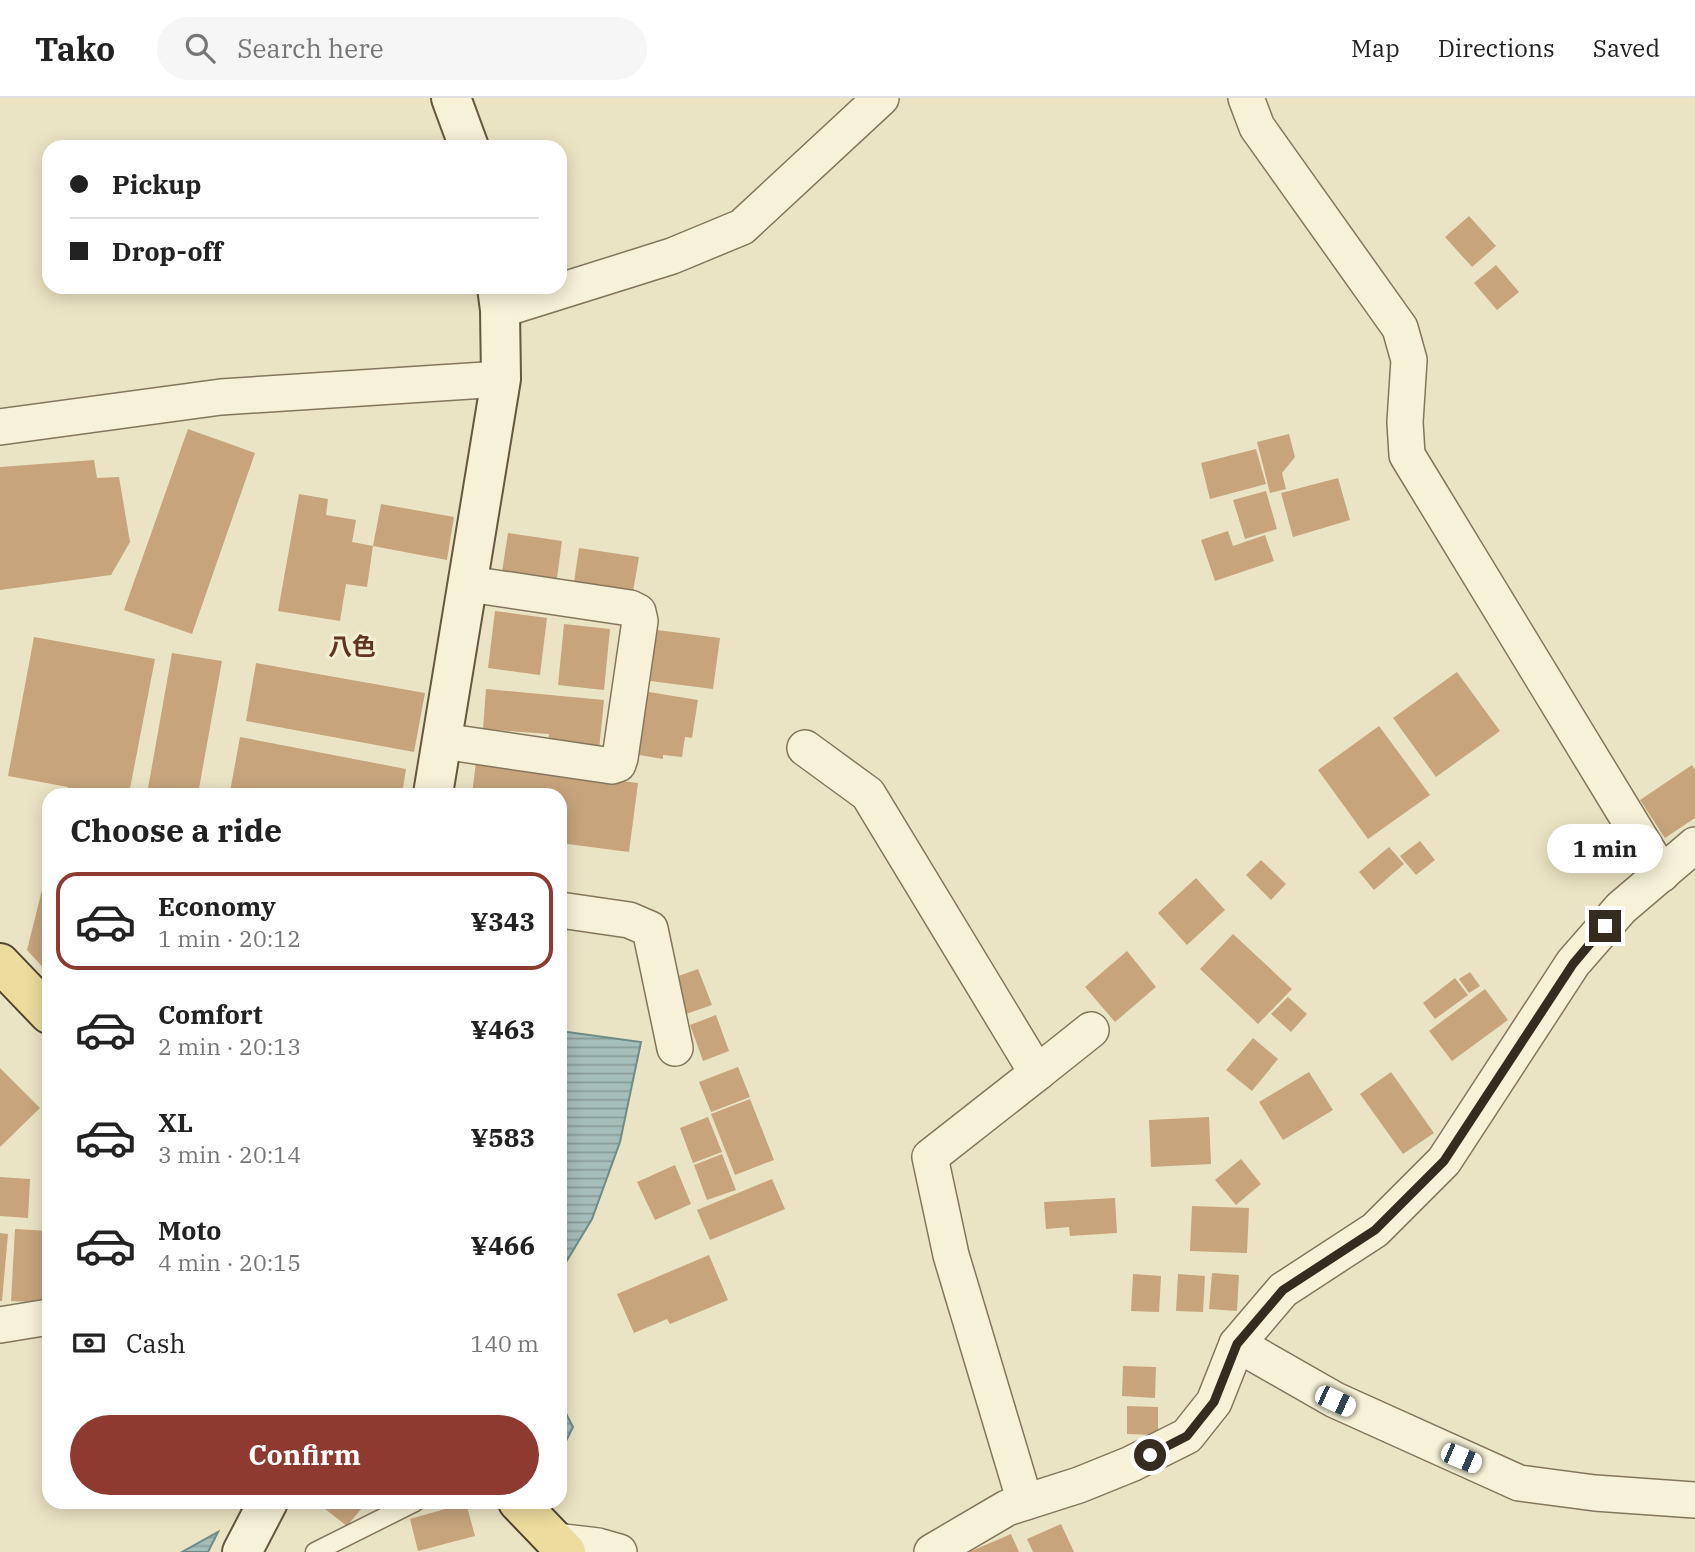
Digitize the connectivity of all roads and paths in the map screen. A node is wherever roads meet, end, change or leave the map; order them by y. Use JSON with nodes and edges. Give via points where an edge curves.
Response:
{"nodes":[{"id":1,"x":451,"y":98,"type":"edge"},
{"id":2,"x":881,"y":98,"type":"edge"},
{"id":3,"x":1246,"y":98,"type":"edge"},
{"id":4,"x":467,"y":140,"type":"edge"},
{"id":5,"x":567,"y":282,"type":"edge"},
{"id":6,"x":499,"y":298,"type":"edge"},
{"id":7,"x":501,"y":379,"type":"junction"},
{"id":8,"x":0,"y":427,"type":"edge"},
{"id":9,"x":468,"y":584,"type":"junction"},
{"id":10,"x":442,"y":741,"type":"junction"},
{"id":11,"x":805,"y":748,"type":"dead end"},
{"id":12,"x":434,"y":788,"type":"edge"},
{"id":13,"x":1695,"y":845,"type":"edge"},
{"id":14,"x":1662,"y":874,"type":"junction"},
{"id":15,"x":567,"y":911,"type":"edge"},
{"id":16,"x":0,"y":963,"type":"edge"},
{"id":17,"x":42,"y":1007,"type":"edge"},
{"id":18,"x":1091,"y":1030,"type":"dead end"},
{"id":19,"x":675,"y":1048,"type":"dead end"},
{"id":20,"x":1037,"y":1073,"type":"junction"},
{"id":21,"x":42,"y":1318,"type":"edge"},
{"id":22,"x":0,"y":1325,"type":"edge"},
{"id":23,"x":1237,"y":1344,"type":"junction"},
{"id":24,"x":1695,"y":1500,"type":"edge"},
{"id":25,"x":1025,"y":1502,"type":"junction"},
{"id":26,"x":264,"y":1509,"type":"edge"},
{"id":27,"x":401,"y":1509,"type":"edge"},
{"id":28,"x":525,"y":1509,"type":"edge"},
{"id":29,"x":561,"y":1546,"type":"edge"},
{"id":30,"x":242,"y":1552,"type":"edge"},
{"id":31,"x":315,"y":1552,"type":"edge"},
{"id":32,"x":619,"y":1552,"type":"edge"},
{"id":33,"x":932,"y":1552,"type":"edge"}],
"edges":[{"from":1,"to":4,"type":"street"},
{"from":2,"to":5,"type":"street","via":[[742,227],[672,257]]},
{"from":3,"to":14,"type":"street","via":[[1257,127],[1400,328],[1409,360],[1407,455]]},
{"from":6,"to":7,"type":"street"},
{"from":7,"to":8,"type":"street","via":[[221,397]]},
{"from":7,"to":9,"type":"street"},
{"from":9,"to":10,"type":"street"},
{"from":9,"to":10,"type":"street","via":[[638,612],[621,758],[612,766]]},
{"from":10,"to":12,"type":"street"},
{"from":11,"to":20,"type":"street","via":[[868,794]]},
{"from":13,"to":14,"type":"street"},
{"from":14,"to":23,"type":"street","via":[[1621,908],[1573,964],[1444,1161],[1375,1230],[1283,1290]]},
{"from":15,"to":19,"type":"street","via":[[629,920],[650,929]]},
{"from":16,"to":17,"type":"main road"},
{"from":18,"to":20,"type":"street"},
{"from":20,"to":25,"type":"street","via":[[930,1157],[951,1255]]},
{"from":21,"to":22,"type":"street"},
{"from":23,"to":24,"type":"street","via":[[1335,1401],[1519,1483]]},
{"from":23,"to":25,"type":"street","via":[[1214,1402],[1187,1436],[1120,1469]]},
{"from":25,"to":33,"type":"street"},
{"from":26,"to":30,"type":"street"},
{"from":27,"to":31,"type":"lane"},
{"from":28,"to":29,"type":"main road"},
{"from":29,"to":32,"type":"street","via":[[598,1546]]}]}
